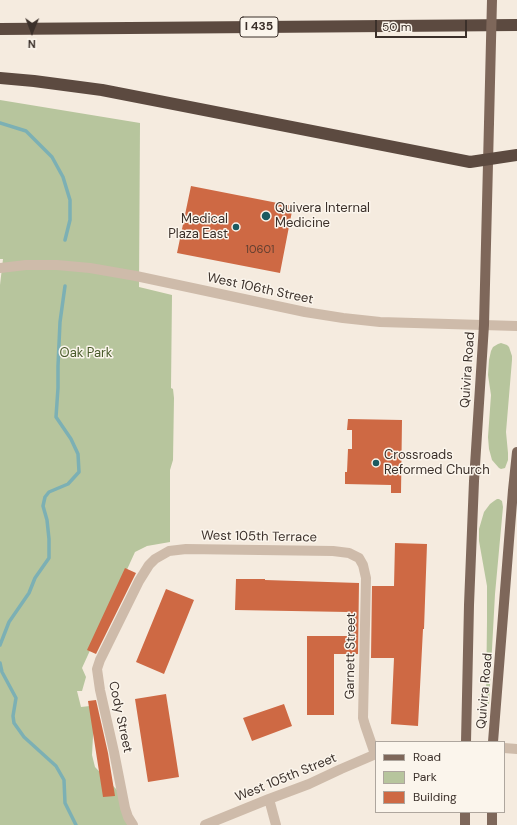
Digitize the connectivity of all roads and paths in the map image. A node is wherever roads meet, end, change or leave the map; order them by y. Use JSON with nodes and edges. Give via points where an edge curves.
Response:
{"nodes":[{"id":1,"x":492,"y":0,"type":"edge"},
{"id":2,"x":517,"y":25,"type":"edge"},
{"id":3,"x":0,"y":29,"type":"edge"},
{"id":4,"x":0,"y":78,"type":"edge"},
{"id":5,"x":517,"y":155,"type":"edge"},
{"id":6,"x":489,"y":159,"type":"junction"},
{"id":7,"x":0,"y":268,"type":"edge"},
{"id":8,"x":484,"y":325,"type":"junction"},
{"id":9,"x":517,"y":326,"type":"edge"},
{"id":10,"x":517,"y":452,"type":"edge"},
{"id":11,"x":159,"y":556,"type":"joint"},
{"id":12,"x":359,"y":558,"type":"joint"},
{"id":13,"x":466,"y":741,"type":"edge"},
{"id":14,"x":494,"y":741,"type":"edge"},
{"id":15,"x":505,"y":748,"type":"edge"},
{"id":16,"x":517,"y":749,"type":"edge"},
{"id":17,"x":375,"y":751,"type":"edge"},
{"id":18,"x":375,"y":754,"type":"edge"},
{"id":19,"x":269,"y":798,"type":"junction"},
{"id":20,"x":465,"y":813,"type":"edge"},
{"id":21,"x":492,"y":813,"type":"edge"},
{"id":22,"x":133,"y":825,"type":"edge"},
{"id":23,"x":205,"y":825,"type":"edge"},
{"id":24,"x":276,"y":825,"type":"edge"},
{"id":25,"x":465,"y":825,"type":"edge"},
{"id":26,"x":492,"y":825,"type":"edge"}],
"edges":[{"from":1,"to":6,"type":"main road","name":"Quivira Road","bridge":true},
{"from":2,"to":3,"type":"highway","number":"I 435"},
{"from":4,"to":6,"type":"highway","via":[[102,90],[470,162]]},
{"from":5,"to":6,"type":"highway"},
{"from":6,"to":8,"type":"main road","name":"Quivira Road"},
{"from":7,"to":8,"type":"street","name":"West 106th Street","via":[[26,264],[90,268],[343,318],[380,322]]},
{"from":8,"to":9,"type":"street","name":"West 106th Street"},
{"from":8,"to":13,"type":"main road","name":"Quivira Road","via":[[474,481]]},
{"from":10,"to":14,"type":"main road","name":"Quivira Road"},
{"from":11,"to":12,"type":"street","name":"West 105th Terrace","via":[[169,551],[186,549],[333,551],[349,553]]},
{"from":11,"to":22,"type":"street","name":"Cody Street","via":[[149,565],[139,581],[97,669],[125,808]]},
{"from":12,"to":17,"type":"street","name":"Garnett Street","via":[[366,578],[363,718]]},
{"from":15,"to":16,"type":"street"},
{"from":18,"to":19,"type":"street","name":"West 105th Street","via":[[309,784]]},
{"from":19,"to":23,"type":"street","name":"West 105th Street"},
{"from":19,"to":24,"type":"street"},
{"from":20,"to":25,"type":"main road"},
{"from":21,"to":26,"type":"main road"}]}
